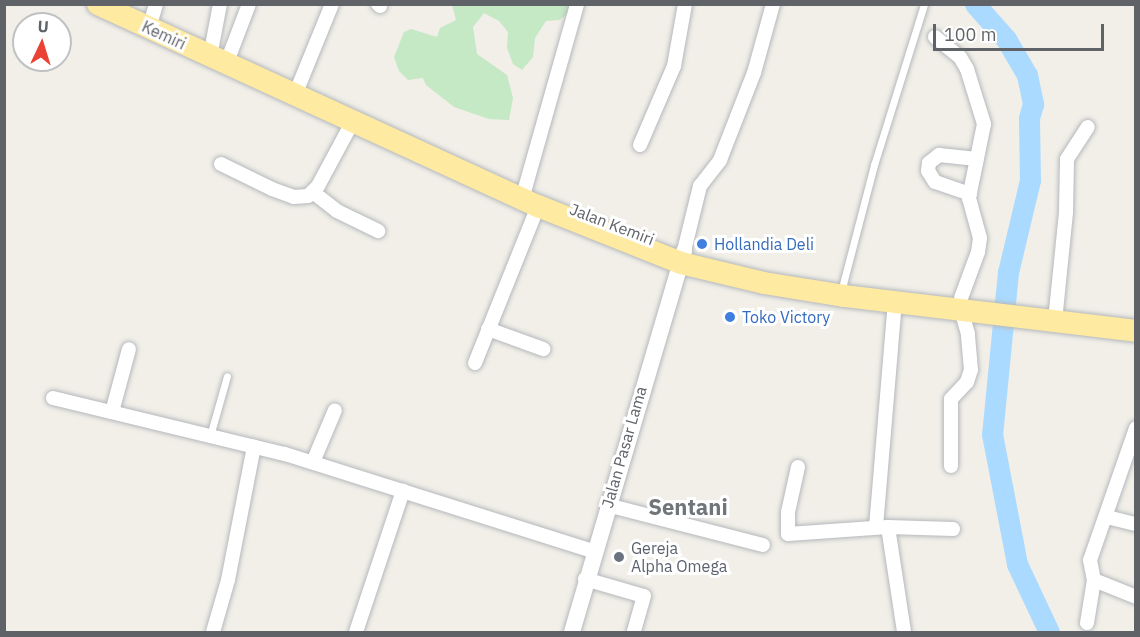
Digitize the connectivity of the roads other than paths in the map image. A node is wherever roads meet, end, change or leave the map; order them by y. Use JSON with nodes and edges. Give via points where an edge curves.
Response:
{"nodes":[{"id":1,"x":98,"y":4,"type":"edge"},
{"id":2,"x":124,"y":4,"type":"edge"},
{"id":3,"x":220,"y":4,"type":"edge"},
{"id":4,"x":249,"y":4,"type":"edge"},
{"id":5,"x":332,"y":4,"type":"edge"},
{"id":6,"x":577,"y":4,"type":"edge"},
{"id":7,"x":685,"y":4,"type":"edge"},
{"id":8,"x":773,"y":4,"type":"edge"},
{"id":9,"x":924,"y":4,"type":"edge"},
{"id":10,"x":154,"y":11,"type":"edge"},
{"id":11,"x":935,"y":37,"type":"dead end"},
{"id":12,"x":210,"y":48,"type":"junction"},
{"id":13,"x":299,"y":86,"type":"junction"},
{"id":14,"x":353,"y":121,"type":"junction"},
{"id":15,"x":1088,"y":127,"type":"dead end"},
{"id":16,"x":640,"y":145,"type":"dead end"},
{"id":17,"x":977,"y":159,"type":"junction"},
{"id":18,"x":221,"y":164,"type":"dead end"},
{"id":19,"x":314,"y":193,"type":"junction"},
{"id":20,"x":970,"y":194,"type":"junction"},
{"id":21,"x":528,"y":198,"type":"junction"},
{"id":22,"x":378,"y":231,"type":"dead end"},
{"id":23,"x":682,"y":257,"type":"junction"},
{"id":24,"x":843,"y":284,"type":"junction"},
{"id":25,"x":895,"y":301,"type":"junction"},
{"id":26,"x":966,"y":305,"type":"junction"},
{"id":27,"x":1046,"y":314,"type":"junction"},
{"id":28,"x":1136,"y":319,"type":"edge"},
{"id":29,"x":488,"y":329,"type":"junction"},
{"id":30,"x":1136,"y":331,"type":"edge"},
{"id":31,"x":129,"y":349,"type":"dead end"},
{"id":32,"x":543,"y":349,"type":"dead end"},
{"id":33,"x":475,"y":363,"type":"dead end"},
{"id":34,"x":227,"y":376,"type":"dead end"},
{"id":35,"x":53,"y":398,"type":"dead end"},
{"id":36,"x":335,"y":410,"type":"dead end"},
{"id":37,"x":112,"y":412,"type":"junction"},
{"id":38,"x":1136,"y":428,"type":"edge"},
{"id":39,"x":210,"y":436,"type":"junction"},
{"id":40,"x":254,"y":446,"type":"junction"},
{"id":41,"x":313,"y":462,"type":"junction"},
{"id":42,"x":951,"y":466,"type":"dead end"},
{"id":43,"x":798,"y":467,"type":"dead end"},
{"id":44,"x":403,"y":491,"type":"junction"},
{"id":45,"x":607,"y":505,"type":"junction"},
{"id":46,"x":1107,"y":517,"type":"junction"},
{"id":47,"x":1136,"y":524,"type":"edge"},
{"id":48,"x":882,"y":527,"type":"junction"},
{"id":49,"x":953,"y":529,"type":"dead end"},
{"id":50,"x":763,"y":545,"type":"dead end"},
{"id":51,"x":593,"y":551,"type":"junction"},
{"id":52,"x":585,"y":579,"type":"junction"},
{"id":53,"x":1094,"y":580,"type":"junction"},
{"id":54,"x":1136,"y":597,"type":"edge"},
{"id":55,"x":1087,"y":623,"type":"dead end"},
{"id":56,"x":213,"y":633,"type":"edge"},
{"id":57,"x":356,"y":633,"type":"edge"},
{"id":58,"x":572,"y":633,"type":"edge"},
{"id":59,"x":634,"y":633,"type":"edge"},
{"id":60,"x":903,"y":633,"type":"edge"}],
"edges":[{"from":1,"to":12,"type":"highway","name":"Kemiri"},
{"from":2,"to":10,"type":"highway","name":"Jalan Kemiri"},
{"from":3,"to":12,"type":"street"},
{"from":4,"to":12,"type":"street"},
{"from":5,"to":13,"type":"street"},
{"from":6,"to":21,"type":"street"},
{"from":7,"to":16,"type":"street","via":[[674,66]]},
{"from":8,"to":23,"type":"street","via":[[754,73],[720,160],[700,186]]},
{"from":9,"to":24,"type":"lane","via":[[874,165]]},
{"from":10,"to":12,"type":"highway","name":"Jalan Kemiri"},
{"from":11,"to":17,"type":"street","via":[[960,57],[972,82],[984,124]]},
{"from":12,"to":13,"type":"highway","name":"Jalan Kemiri"},
{"from":12,"to":14,"type":"highway","name":"Jalan Kemiri"},
{"from":13,"to":21,"type":"highway","name":"Jalan Kemiri"},
{"from":14,"to":19,"type":"street"},
{"from":14,"to":21,"type":"highway","name":"Jalan Kemiri"},
{"from":15,"to":27,"type":"street","via":[[1067,159],[1066,212]]},
{"from":17,"to":20,"type":"street"},
{"from":17,"to":20,"type":"street","via":[[939,155],[929,163],[935,182]]},
{"from":18,"to":19,"type":"street","via":[[294,197]]},
{"from":19,"to":22,"type":"street","via":[[337,211]]},
{"from":20,"to":26,"type":"street","via":[[980,238]]},
{"from":21,"to":23,"type":"highway","name":"Jalan Kemiri"},
{"from":21,"to":29,"type":"street"},
{"from":23,"to":24,"type":"highway","name":"Jalan Kemiri"},
{"from":23,"to":25,"type":"highway","name":"Jalan Kemiri","via":[[764,283]]},
{"from":23,"to":45,"type":"street","name":"Jalan Pasar Lama"},
{"from":24,"to":26,"type":"highway","name":"Jalan Kemiri"},
{"from":25,"to":26,"type":"highway","name":"Jalan Kemiri"},
{"from":25,"to":48,"type":"street"},
{"from":26,"to":27,"type":"highway","name":"Jalan Kemiri"},
{"from":26,"to":42,"type":"street","via":[[971,370],[967,382],[951,399]]},
{"from":27,"to":28,"type":"highway","name":"Jalan Kemiri"},
{"from":27,"to":30,"type":"highway","name":"Jalan Kemiri"},
{"from":29,"to":32,"type":"street"},
{"from":29,"to":33,"type":"street"},
{"from":31,"to":37,"type":"street"},
{"from":34,"to":39,"type":"lane"},
{"from":35,"to":37,"type":"street"},
{"from":36,"to":41,"type":"street"},
{"from":37,"to":39,"type":"street"},
{"from":38,"to":46,"type":"street"},
{"from":39,"to":40,"type":"street"},
{"from":40,"to":41,"type":"street"},
{"from":40,"to":56,"type":"street","via":[[228,580]]},
{"from":41,"to":44,"type":"street"},
{"from":43,"to":48,"type":"street","via":[[788,513],[788,534]]},
{"from":44,"to":51,"type":"street"},
{"from":44,"to":57,"type":"street"},
{"from":45,"to":50,"type":"street"},
{"from":45,"to":51,"type":"street","name":"Jalan Pasar Lama"},
{"from":46,"to":47,"type":"street"},
{"from":46,"to":53,"type":"street","via":[[1090,560]]},
{"from":48,"to":49,"type":"street"},
{"from":48,"to":60,"type":"street"},
{"from":51,"to":52,"type":"street","name":"Jalan Pasar Lama"},
{"from":52,"to":58,"type":"street","name":"Jalan Pasar Lama"},
{"from":52,"to":59,"type":"street","via":[[643,594]]},
{"from":53,"to":54,"type":"street"},
{"from":53,"to":55,"type":"street"}]}
